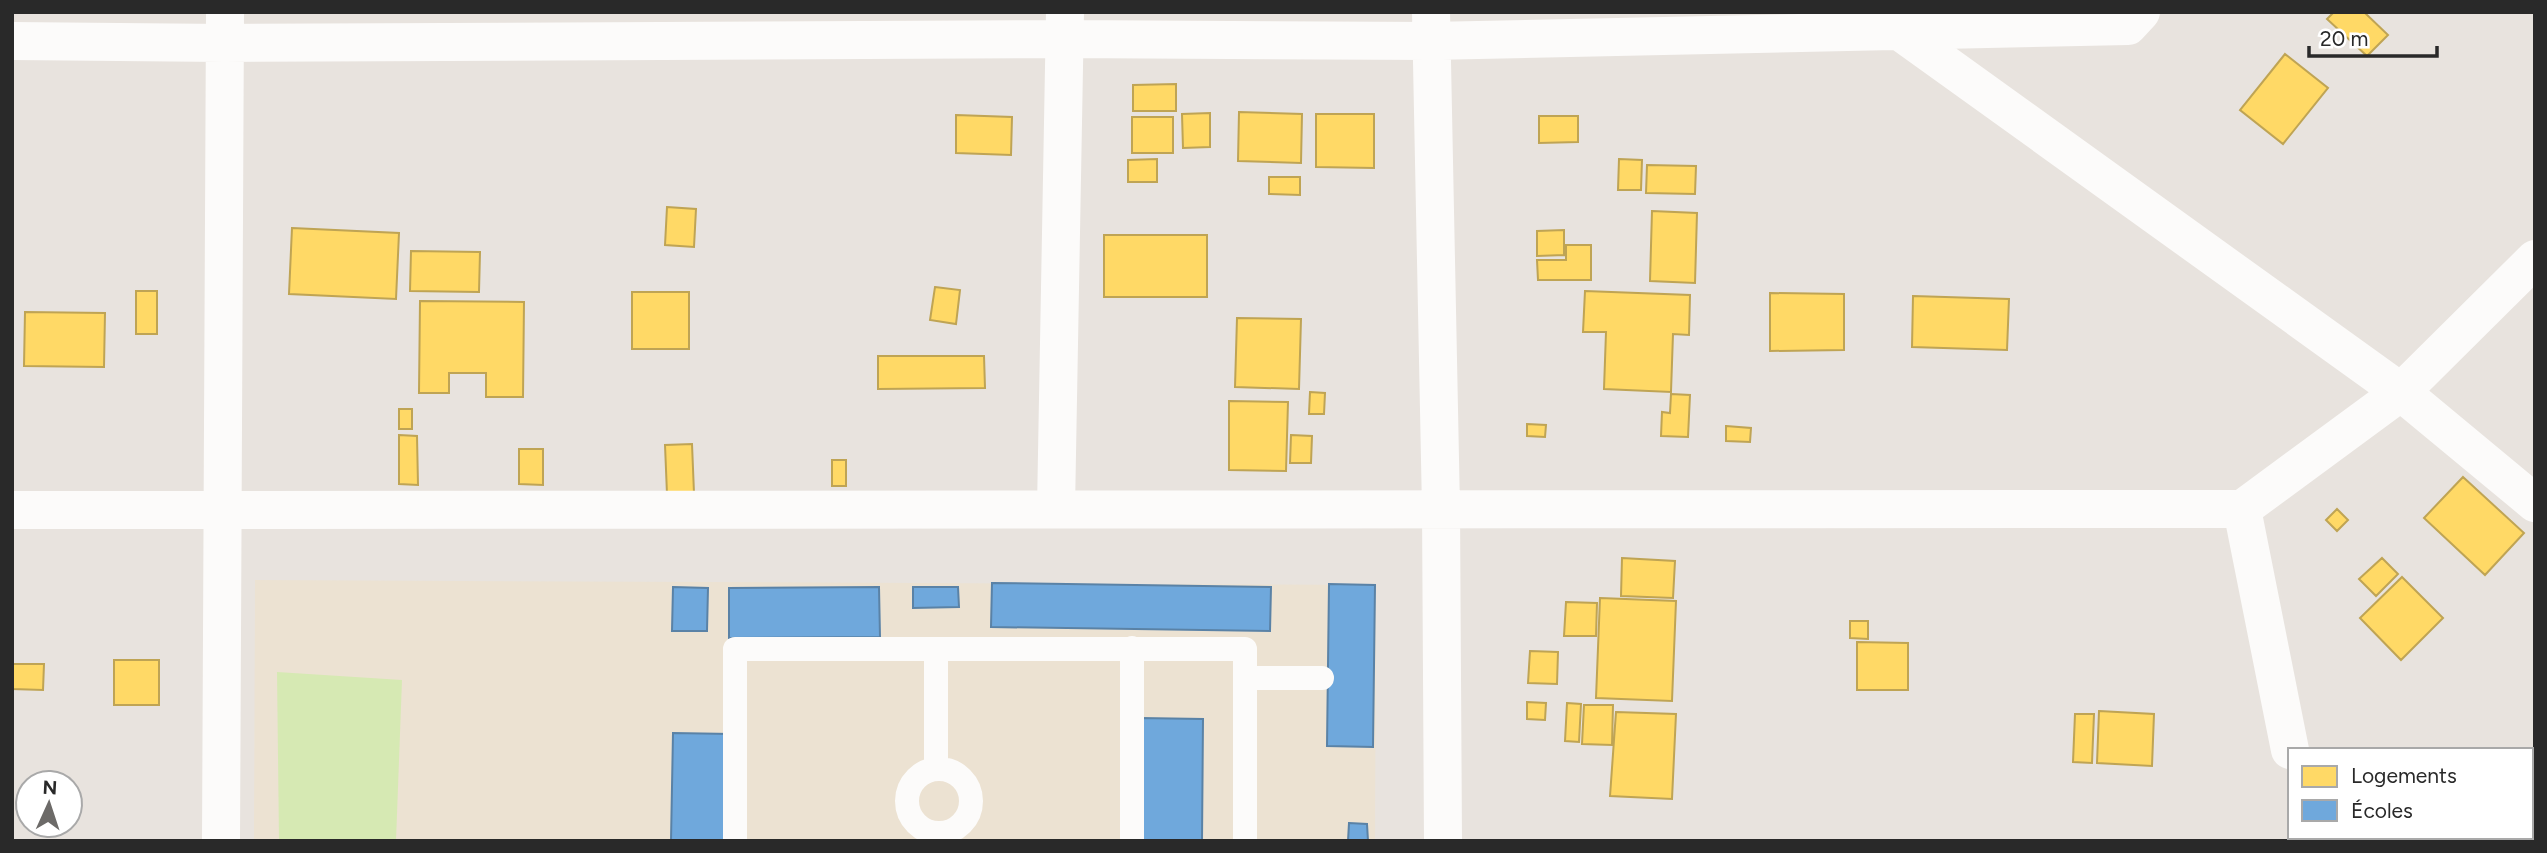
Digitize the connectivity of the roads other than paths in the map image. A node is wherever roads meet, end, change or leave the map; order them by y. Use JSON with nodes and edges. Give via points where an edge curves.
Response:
{"nodes":[{"id":1,"x":2141,"y":12,"type":"edge"},
{"id":2,"x":1901,"y":23,"type":"edge"},
{"id":3,"x":1065,"y":26,"type":"edge"},
{"id":4,"x":1430,"y":27,"type":"edge"},
{"id":5,"x":225,"y":28,"type":"edge"},
{"id":6,"x":12,"y":41,"type":"edge"},
{"id":7,"x":2535,"y":259,"type":"edge"},
{"id":8,"x":2402,"y":391,"type":"junction"},
{"id":9,"x":2535,"y":503,"type":"edge"},
{"id":10,"x":1056,"y":509,"type":"junction"},
{"id":11,"x":1441,"y":509,"type":"junction"},
{"id":12,"x":2242,"y":509,"type":"junction"},
{"id":13,"x":12,"y":510,"type":"edge"},
{"id":14,"x":222,"y":510,"type":"junction"},
{"id":15,"x":1132,"y":648,"type":"junction"},
{"id":16,"x":936,"y":649,"type":"junction"},
{"id":17,"x":1245,"y":678,"type":"junction"},
{"id":18,"x":1322,"y":678,"type":"dead end"},
{"id":19,"x":2290,"y":748,"type":"edge"},
{"id":20,"x":936,"y":768,"type":"junction"},
{"id":21,"x":940,"y":837,"type":"edge"},
{"id":22,"x":221,"y":841,"type":"edge"},
{"id":23,"x":735,"y":841,"type":"edge"},
{"id":24,"x":1132,"y":841,"type":"edge"},
{"id":25,"x":1245,"y":841,"type":"edge"},
{"id":26,"x":1443,"y":841,"type":"edge"}],
"edges":[{"from":1,"to":2,"type":"street","via":[[2128,26]]},
{"from":2,"to":4,"type":"street"},
{"from":2,"to":8,"type":"street"},
{"from":3,"to":4,"type":"street"},
{"from":3,"to":5,"type":"street"},
{"from":3,"to":10,"type":"street"},
{"from":4,"to":11,"type":"street"},
{"from":5,"to":6,"type":"street"},
{"from":5,"to":14,"type":"street"},
{"from":7,"to":8,"type":"street"},
{"from":8,"to":9,"type":"street"},
{"from":8,"to":12,"type":"street"},
{"from":10,"to":11,"type":"street"},
{"from":10,"to":14,"type":"street"},
{"from":11,"to":12,"type":"street"},
{"from":11,"to":26,"type":"street"},
{"from":12,"to":19,"type":"street"},
{"from":13,"to":14,"type":"street"},
{"from":14,"to":22,"type":"street"},
{"from":15,"to":16,"type":"lane"},
{"from":15,"to":17,"type":"lane","via":[[1245,649]]},
{"from":15,"to":24,"type":"lane"},
{"from":16,"to":20,"type":"lane"},
{"from":16,"to":23,"type":"lane","via":[[735,649]]},
{"from":17,"to":18,"type":"lane"},
{"from":17,"to":25,"type":"lane"},
{"from":20,"to":21,"type":"lane","via":[[915,779],[906,802],[911,818]]},
{"from":20,"to":21,"type":"lane","via":[[954,772],[967,783],[972,799],[968,816]]}]}
